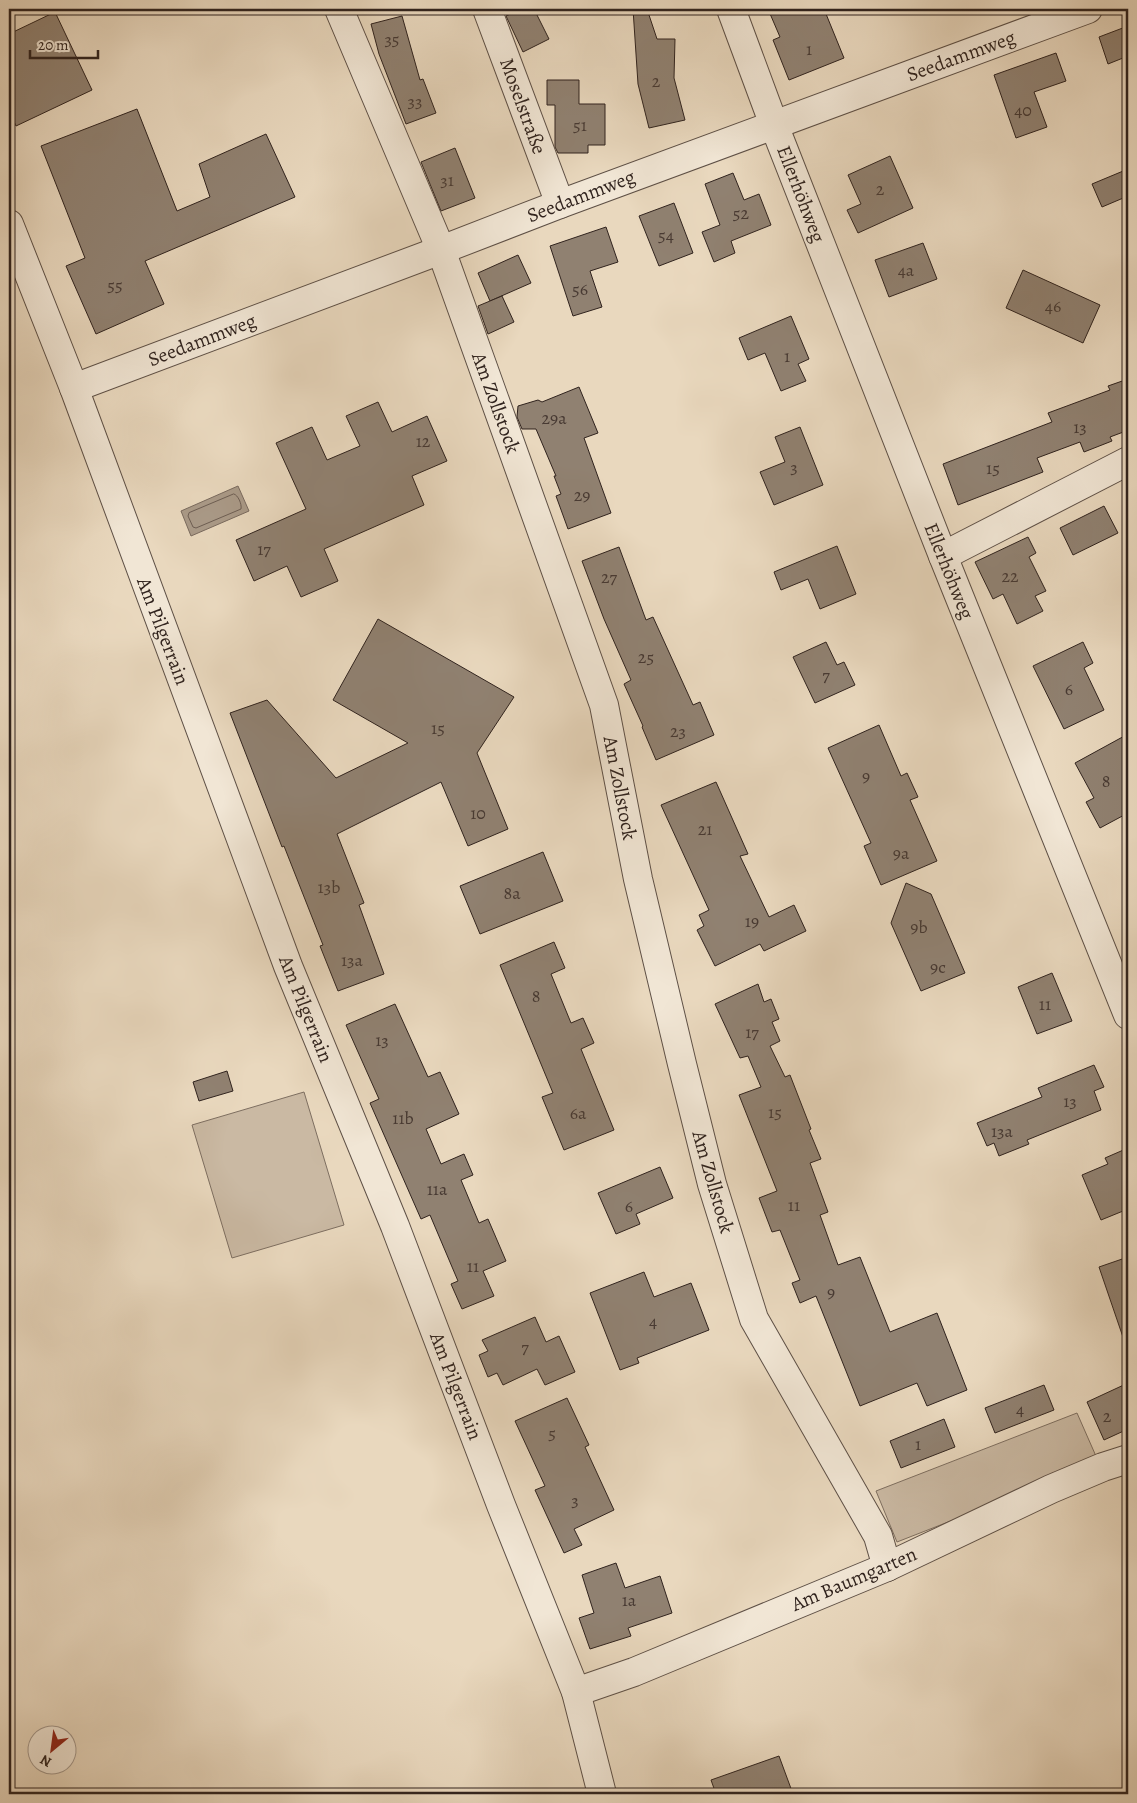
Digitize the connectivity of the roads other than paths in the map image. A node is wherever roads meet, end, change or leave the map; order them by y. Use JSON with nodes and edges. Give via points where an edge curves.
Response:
{"nodes":[{"id":1,"x":339,"y":9,"type":"edge"},
{"id":2,"x":487,"y":9,"type":"edge"},
{"id":3,"x":731,"y":9,"type":"edge"},
{"id":4,"x":1088,"y":9,"type":"edge"},
{"id":5,"x":774,"y":125,"type":"junction"},
{"id":6,"x":560,"y":204,"type":"junction"},
{"id":7,"x":9,"y":224,"type":"edge"},
{"id":8,"x":441,"y":250,"type":"junction"},
{"id":9,"x":74,"y":388,"type":"junction"},
{"id":10,"x":1128,"y":461,"type":"edge"},
{"id":11,"x":943,"y":556,"type":"junction"},
{"id":12,"x":1128,"y":1015,"type":"edge"},
{"id":13,"x":1128,"y":1459,"type":"edge"},
{"id":14,"x":887,"y":1567,"type":"junction"},
{"id":15,"x":576,"y":1692,"type":"junction"},
{"id":16,"x":602,"y":1794,"type":"edge"}],
"edges":[{"from":1,"to":8,"type":"street","name":"Am Zollstock"},
{"from":2,"to":6,"type":"street","name":"Moselstraße"},
{"from":3,"to":5,"type":"street","name":"Ellerhöhweg"},
{"from":4,"to":5,"type":"street","name":"Seedammweg"},
{"from":5,"to":6,"type":"street","name":"Seedammweg"},
{"from":5,"to":11,"type":"street","name":"Ellerhöhweg"},
{"from":6,"to":8,"type":"street","name":"Seedammweg"},
{"from":7,"to":9,"type":"street","name":"Am Pilgerrain"},
{"from":8,"to":9,"type":"street","name":"Seedammweg"},
{"from":8,"to":14,"type":"street","name":"Am Zollstock","via":[[604,705],[638,879],[691,1101],[712,1184],[754,1319],[878,1536]]},
{"from":9,"to":15,"type":"street","name":"Am Pilgerrain","via":[[288,966],[395,1226]]},
{"from":10,"to":11,"type":"street"},
{"from":11,"to":12,"type":"street","name":"Ellerhöhweg"},
{"from":13,"to":14,"type":"street","name":"Am Baumgarten","via":[[1051,1489]]},
{"from":14,"to":15,"type":"street","name":"Am Baumgarten","via":[[634,1672]]},
{"from":15,"to":16,"type":"street","name":"Am Pilgerrain"}]}
